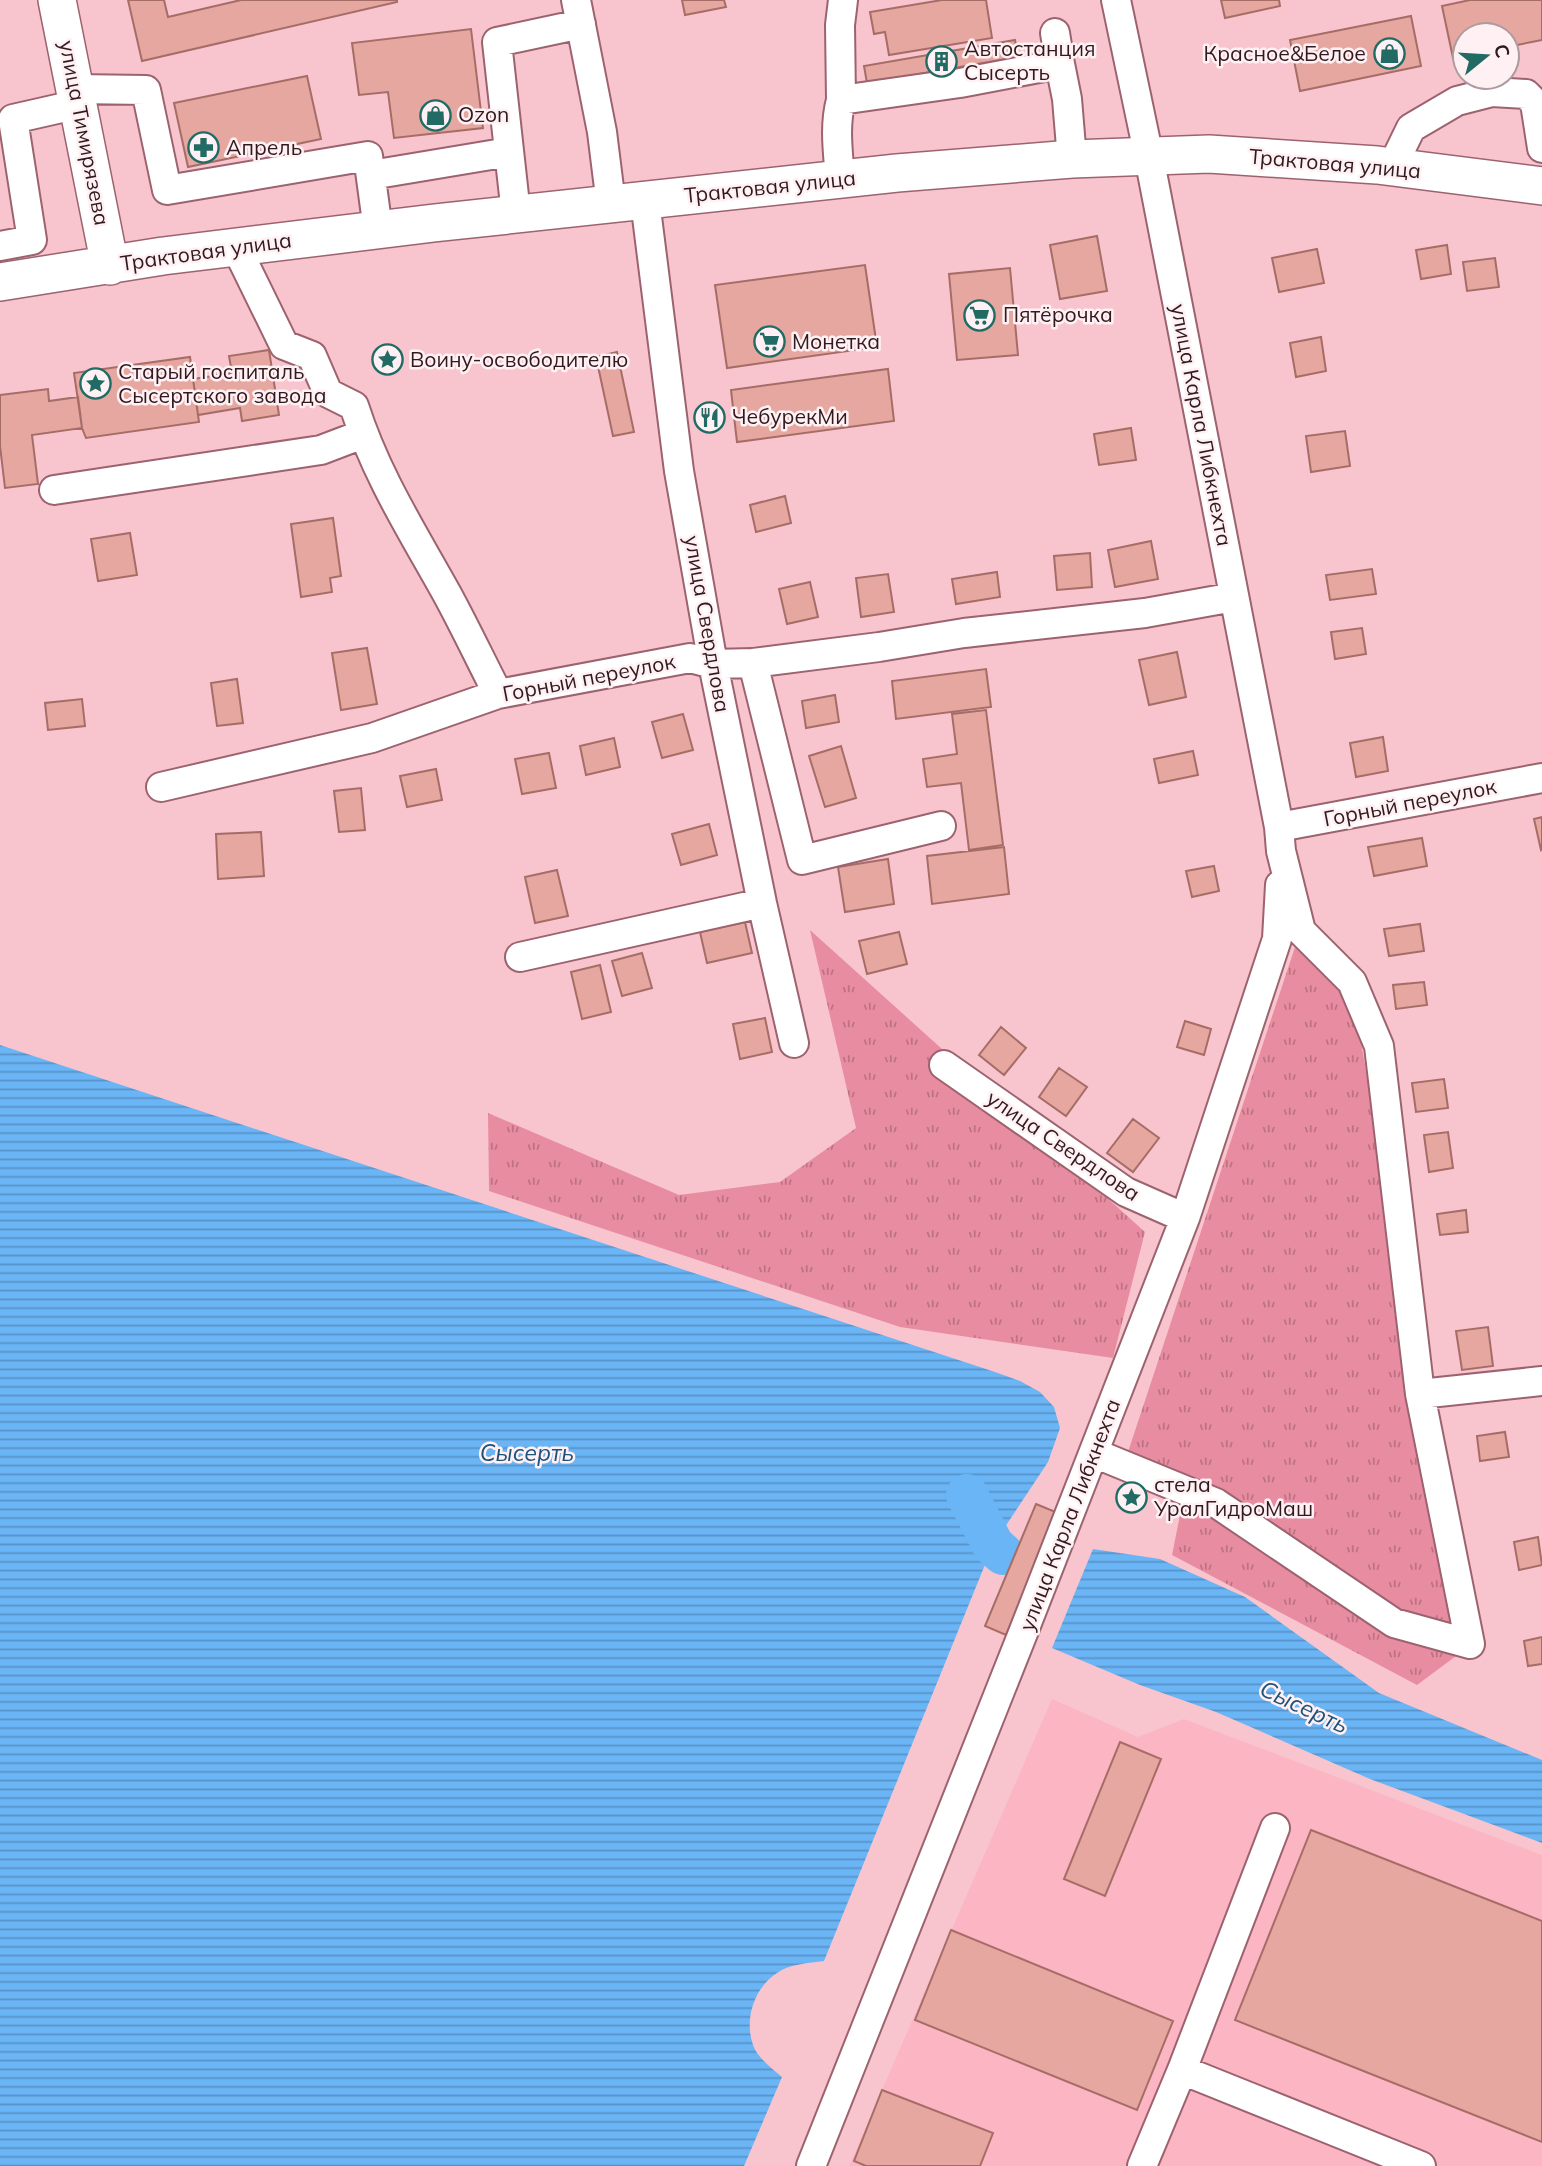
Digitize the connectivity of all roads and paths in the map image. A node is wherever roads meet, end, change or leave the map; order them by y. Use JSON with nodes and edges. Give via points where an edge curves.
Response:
{"nodes":[{"id":1,"x":57,"y":0,"type":"edge"},
{"id":2,"x":844,"y":0,"type":"edge"},
{"id":3,"x":1116,"y":0,"type":"edge"},
{"id":4,"x":579,"y":12,"type":"edge"},
{"id":5,"x":1055,"y":33,"type":"dead end"},
{"id":6,"x":1060,"y":64,"type":"junction"},
{"id":7,"x":78,"y":97,"type":"junction"},
{"id":8,"x":841,"y":100,"type":"junction"},
{"id":9,"x":1542,"y":148,"type":"edge"},
{"id":10,"x":509,"y":152,"type":"junction"},
{"id":11,"x":1149,"y":157,"type":"junction"},
{"id":12,"x":1072,"y":159,"type":"junction"},
{"id":13,"x":1392,"y":167,"type":"junction"},
{"id":14,"x":371,"y":174,"type":"junction"},
{"id":15,"x":840,"y":178,"type":"junction"},
{"id":16,"x":1542,"y":186,"type":"edge"},
{"id":17,"x":628,"y":203,"type":"junction"},
{"id":18,"x":516,"y":214,"type":"junction"},
{"id":19,"x":378,"y":230,"type":"junction"},
{"id":20,"x":0,"y":246,"type":"edge"},
{"id":21,"x":236,"y":247,"type":"junction"},
{"id":22,"x":110,"y":266,"type":"junction"},
{"id":23,"x":0,"y":282,"type":"edge"},
{"id":24,"x":363,"y":434,"type":"junction"},
{"id":25,"x":54,"y":490,"type":"dead end"},
{"id":26,"x":1234,"y":597,"type":"junction"},
{"id":27,"x":753,"y":663,"type":"junction"},
{"id":28,"x":713,"y":664,"type":"junction"},
{"id":29,"x":498,"y":694,"type":"junction"},
{"id":30,"x":1542,"y":778,"type":"edge"},
{"id":31,"x":161,"y":787,"type":"dead end"},
{"id":32,"x":941,"y":826,"type":"dead end"},
{"id":33,"x":1280,"y":839,"type":"junction"},
{"id":34,"x":762,"y":903,"type":"junction"},
{"id":35,"x":520,"y":957,"type":"dead end"},
{"id":36,"x":794,"y":1043,"type":"dead end"},
{"id":37,"x":944,"y":1065,"type":"dead end"},
{"id":38,"x":1185,"y":1218,"type":"junction"},
{"id":39,"x":1542,"y":1381,"type":"edge"},
{"id":40,"x":1420,"y":1394,"type":"junction"},
{"id":41,"x":1094,"y":1452,"type":"junction"},
{"id":42,"x":1275,"y":1828,"type":"dead end"},
{"id":43,"x":1182,"y":2070,"type":"junction"},
{"id":44,"x":811,"y":2166,"type":"edge"},
{"id":45,"x":1142,"y":2166,"type":"edge"},
{"id":46,"x":1421,"y":2166,"type":"edge"}],
"edges":[{"from":1,"to":7,"type":"main road","name":"улица Тимирязева"},
{"from":2,"to":8,"type":"street"},
{"from":3,"to":11,"type":"street","name":"улица Карла Либкнехта"},
{"from":4,"to":10,"type":"street","via":[[497,42]]},
{"from":4,"to":17,"type":"street","name":"улица Свердлова","via":[[606,150]]},
{"from":5,"to":6,"type":"street"},
{"from":6,"to":8,"type":"street"},
{"from":6,"to":12,"type":"street"},
{"from":7,"to":14,"type":"street","via":[[146,90],[167,190],[369,156]]},
{"from":7,"to":20,"type":"street","via":[[13,119],[32,240]]},
{"from":7,"to":22,"type":"main road","name":"улица Тимирязева"},
{"from":8,"to":15,"type":"street","via":[[836,132]]},
{"from":9,"to":13,"type":"street","via":[[1535,103],[1526,94],[1492,93],[1457,101],[1411,128]]},
{"from":10,"to":14,"type":"street"},
{"from":10,"to":18,"type":"street"},
{"from":11,"to":12,"type":"main road","name":"Трактовая улица"},
{"from":11,"to":13,"type":"main road","name":"Трактовая улица","via":[[1209,154]]},
{"from":11,"to":26,"type":"street","name":"улица Карла Либкнехта"},
{"from":12,"to":15,"type":"main road","name":"Трактовая улица"},
{"from":13,"to":16,"type":"main road","name":"Трактовая улица"},
{"from":14,"to":19,"type":"street"},
{"from":15,"to":17,"type":"main road","name":"Трактовая улица"},
{"from":17,"to":18,"type":"main road","name":"Трактовая улица"},
{"from":17,"to":28,"type":"street","name":"улица Свердлова"},
{"from":18,"to":19,"type":"main road","name":"Трактовая улица"},
{"from":19,"to":21,"type":"main road","name":"Трактовая улица"},
{"from":21,"to":22,"type":"main road","name":"Трактовая улица"},
{"from":21,"to":24,"type":"street","via":[[284,345],[312,356],[328,393],[354,406]]},
{"from":22,"to":23,"type":"main road","name":"Трактовая улица"},
{"from":24,"to":25,"type":"street","via":[[321,450]]},
{"from":24,"to":29,"type":"street","via":[[383,481]]},
{"from":26,"to":27,"type":"street","name":"Горный переулок","via":[[1144,613]]},
{"from":26,"to":33,"type":"street","name":"улица Карла Либкнехта"},
{"from":27,"to":28,"type":"street","name":"Горный переулок"},
{"from":27,"to":32,"type":"street","via":[[802,860]]},
{"from":28,"to":29,"type":"street","name":"Горный переулок","via":[[690,658]]},
{"from":28,"to":34,"type":"street","name":"улица Свердлова"},
{"from":29,"to":31,"type":"street","name":"Горный переулок","via":[[372,738]]},
{"from":30,"to":33,"type":"street","name":"Горный переулок"},
{"from":33,"to":38,"type":"street","name":"улица Карла Либкнехта","via":[[1277,939]]},
{"from":33,"to":40,"type":"street","name":"улица Карла Либкнехта","via":[[1301,931],[1352,982],[1379,1046]]},
{"from":34,"to":35,"type":"street"},
{"from":34,"to":36,"type":"street","name":"улица Свердлова"},
{"from":37,"to":38,"type":"street","name":"улица Свердлова","via":[[1126,1192]]},
{"from":38,"to":41,"type":"street","name":"улица Карла Либкнехта"},
{"from":39,"to":40,"type":"street"},
{"from":40,"to":41,"type":"street","name":"улица Карла Либкнехта","via":[[1471,1644],[1394,1623],[1216,1503]]},
{"from":41,"to":44,"type":"street","name":"улица Карла Либкнехта"},
{"from":42,"to":43,"type":"street"},
{"from":43,"to":45,"type":"street"},
{"from":43,"to":46,"type":"street"}]}
